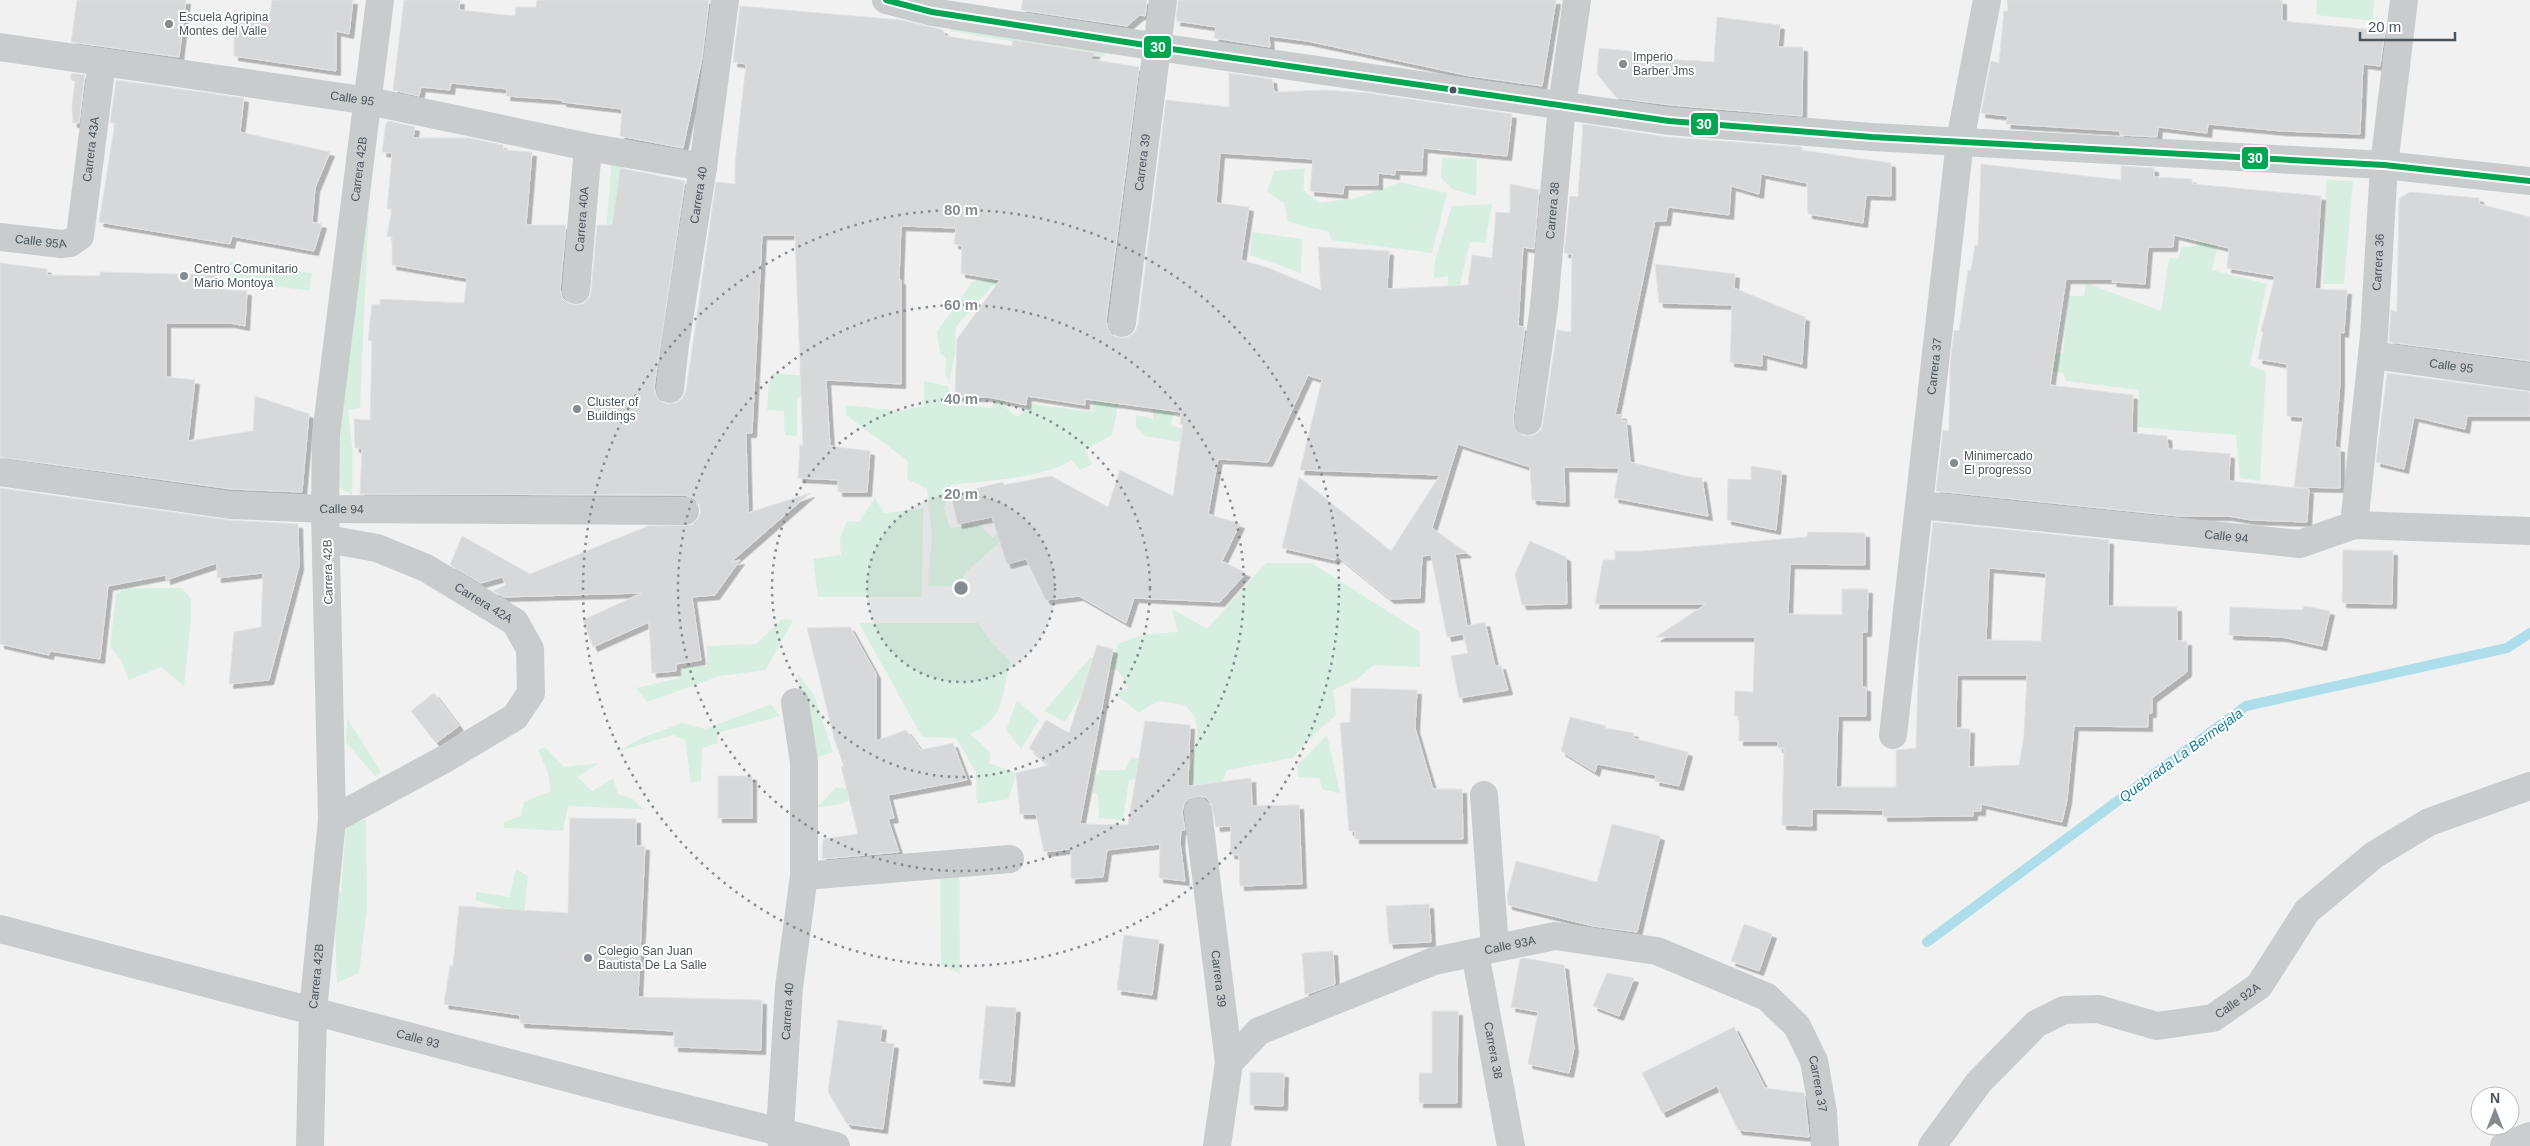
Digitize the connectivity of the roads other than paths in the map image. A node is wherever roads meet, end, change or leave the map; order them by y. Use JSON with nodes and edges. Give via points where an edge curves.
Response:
{"nodes":[{"id":1,"x":380,"y":0,"type":"edge"},
{"id":2,"x":725,"y":0,"type":"edge"},
{"id":3,"x":886,"y":0,"type":"edge"},
{"id":4,"x":1163,"y":0,"type":"edge"},
{"id":5,"x":1577,"y":0,"type":"edge"},
{"id":6,"x":1987,"y":0,"type":"edge"},
{"id":7,"x":2404,"y":0,"type":"edge"},
{"id":8,"x":0,"y":47,"type":"edge"},
{"id":9,"x":1158,"y":47,"type":"junction"},
{"id":10,"x":102,"y":62,"type":"junction"},
{"id":11,"x":369,"y":102,"type":"junction"},
{"id":12,"x":1562,"y":105,"type":"junction"},
{"id":13,"x":1960,"y":141,"type":"junction"},
{"id":14,"x":588,"y":147,"type":"junction"},
{"id":15,"x":2384,"y":165,"type":"junction"},
{"id":16,"x":703,"y":167,"type":"junction"},
{"id":17,"x":2530,"y":181,"type":"edge"},
{"id":18,"x":80,"y":236,"type":"joint"},
{"id":19,"x":0,"y":237,"type":"edge"},
{"id":20,"x":576,"y":290,"type":"dead end"},
{"id":21,"x":1122,"y":324,"type":"dead end"},
{"id":22,"x":2372,"y":355,"type":"junction"},
{"id":23,"x":2530,"y":377,"type":"edge"},
{"id":24,"x":670,"y":389,"type":"dead end"},
{"id":25,"x":1528,"y":421,"type":"dead end"},
{"id":26,"x":0,"y":472,"type":"edge"},
{"id":27,"x":1920,"y":505,"type":"junction"},
{"id":28,"x":326,"y":510,"type":"junction"},
{"id":29,"x":684,"y":511,"type":"dead end"},
{"id":30,"x":2354,"y":525,"type":"junction"},
{"id":31,"x":2530,"y":531,"type":"edge"},
{"id":32,"x":327,"y":539,"type":"junction"},
{"id":33,"x":795,"y":702,"type":"dead end"},
{"id":34,"x":1894,"y":735,"type":"dead end"},
{"id":35,"x":2530,"y":786,"type":"edge"},
{"id":36,"x":1484,"y":795,"type":"dead end"},
{"id":37,"x":1198,"y":811,"type":"dead end"},
{"id":38,"x":332,"y":820,"type":"junction"},
{"id":39,"x":1010,"y":859,"type":"dead end"},
{"id":40,"x":804,"y":876,"type":"junction"},
{"id":41,"x":0,"y":929,"type":"edge"},
{"id":42,"x":1485,"y":951,"type":"junction"},
{"id":43,"x":313,"y":1010,"type":"junction"},
{"id":44,"x":1797,"y":1026,"type":"joint"},
{"id":45,"x":1229,"y":1063,"type":"junction"},
{"id":46,"x":2530,"y":1136,"type":"edge"},
{"id":47,"x":781,"y":1138,"type":"edge"},
{"id":48,"x":310,"y":1146,"type":"edge"},
{"id":49,"x":836,"y":1146,"type":"edge"},
{"id":50,"x":1217,"y":1146,"type":"edge"},
{"id":51,"x":1511,"y":1146,"type":"edge"},
{"id":52,"x":1825,"y":1146,"type":"edge"},
{"id":53,"x":1932,"y":1146,"type":"edge"},
{"id":54,"x":2504,"y":1146,"type":"edge"}],
"edges":[{"from":1,"to":11,"type":"street","name":"Carrera 42B"},
{"from":2,"to":16,"type":"street","name":"Carrera 40"},
{"from":3,"to":9,"type":"street","via":[[932,12]]},
{"from":4,"to":9,"type":"street","name":"Carrera 39"},
{"from":5,"to":12,"type":"street","name":"Carrera 38"},
{"from":6,"to":13,"type":"street","name":"Carrera 37"},
{"from":7,"to":15,"type":"street","name":"Carrera 36"},
{"from":8,"to":10,"type":"street","name":"Calle 95"},
{"from":9,"to":12,"type":"street"},
{"from":9,"to":21,"type":"street","name":"Carrera 39"},
{"from":10,"to":11,"type":"street","name":"Calle 95"},
{"from":10,"to":18,"type":"street","name":"Carrera 43A"},
{"from":11,"to":14,"type":"street","name":"Calle 95"},
{"from":11,"to":28,"type":"street","name":"Carrera 42B","via":[[326,435]]},
{"from":12,"to":13,"type":"street","via":[[1669,121]]},
{"from":12,"to":25,"type":"street","name":"Carrera 38","via":[[1544,307]]},
{"from":13,"to":15,"type":"street"},
{"from":13,"to":27,"type":"street","name":"Carrera 37"},
{"from":14,"to":16,"type":"street","name":"Calle 95"},
{"from":14,"to":20,"type":"street","name":"Carrera 40A"},
{"from":15,"to":17,"type":"street"},
{"from":15,"to":22,"type":"street","name":"Carrera 36"},
{"from":16,"to":24,"type":"street","name":"Carrera 40"},
{"from":18,"to":19,"type":"street","name":"Calle 95A","via":[[61,244]]},
{"from":22,"to":23,"type":"street","name":"Calle 95"},
{"from":22,"to":30,"type":"street","name":"Carrera 36"},
{"from":26,"to":28,"type":"street","name":"Calle 94","via":[[230,505]]},
{"from":27,"to":30,"type":"street","name":"Calle 94","via":[[2300,544]]},
{"from":27,"to":34,"type":"street","name":"Carrera 37"},
{"from":28,"to":29,"type":"street","name":"Calle 94"},
{"from":28,"to":32,"type":"street","name":"Carrera 42B"},
{"from":30,"to":31,"type":"street","name":"Calle 94"},
{"from":32,"to":38,"type":"street","name":"Carrera 42B"},
{"from":32,"to":38,"type":"street","name":"Carrera 42A","via":[[377,548],[426,568],[515,622],[530,650],[531,693],[515,717]]},
{"from":33,"to":40,"type":"street","name":"Carrera 40","via":[[804,762]]},
{"from":35,"to":53,"type":"street","name":"Calle 92A","via":[[2429,822],[2374,855],[2308,911],[2259,986],[2213,1018],[2158,1026],[2098,1009],[2064,1010],[2036,1024],[1979,1082]]},
{"from":36,"to":42,"type":"street","name":"Carrera 38"},
{"from":37,"to":45,"type":"street","name":"Carrera 39"},
{"from":38,"to":43,"type":"street","name":"Carrera 42B"},
{"from":39,"to":40,"type":"street"},
{"from":40,"to":47,"type":"street","name":"Carrera 40","via":[[788,987]]},
{"from":41,"to":43,"type":"street","name":"Calle 93"},
{"from":42,"to":44,"type":"street","name":"Calle 93A","via":[[1555,936],[1657,951],[1767,997]]},
{"from":42,"to":45,"type":"street","name":"Calle 93A","via":[[1434,961],[1259,1031]]},
{"from":42,"to":51,"type":"street","name":"Carrera 38"},
{"from":43,"to":47,"type":"street","name":"Calle 93"},
{"from":43,"to":48,"type":"street","name":"Carrera 42B"},
{"from":44,"to":52,"type":"street","name":"Carrera 37","via":[[1814,1061],[1824,1112]]},
{"from":45,"to":50,"type":"street","name":"Carrera 39"},
{"from":46,"to":54,"type":"main road"},
{"from":47,"to":49,"type":"street","name":"Calle 93"}]}
